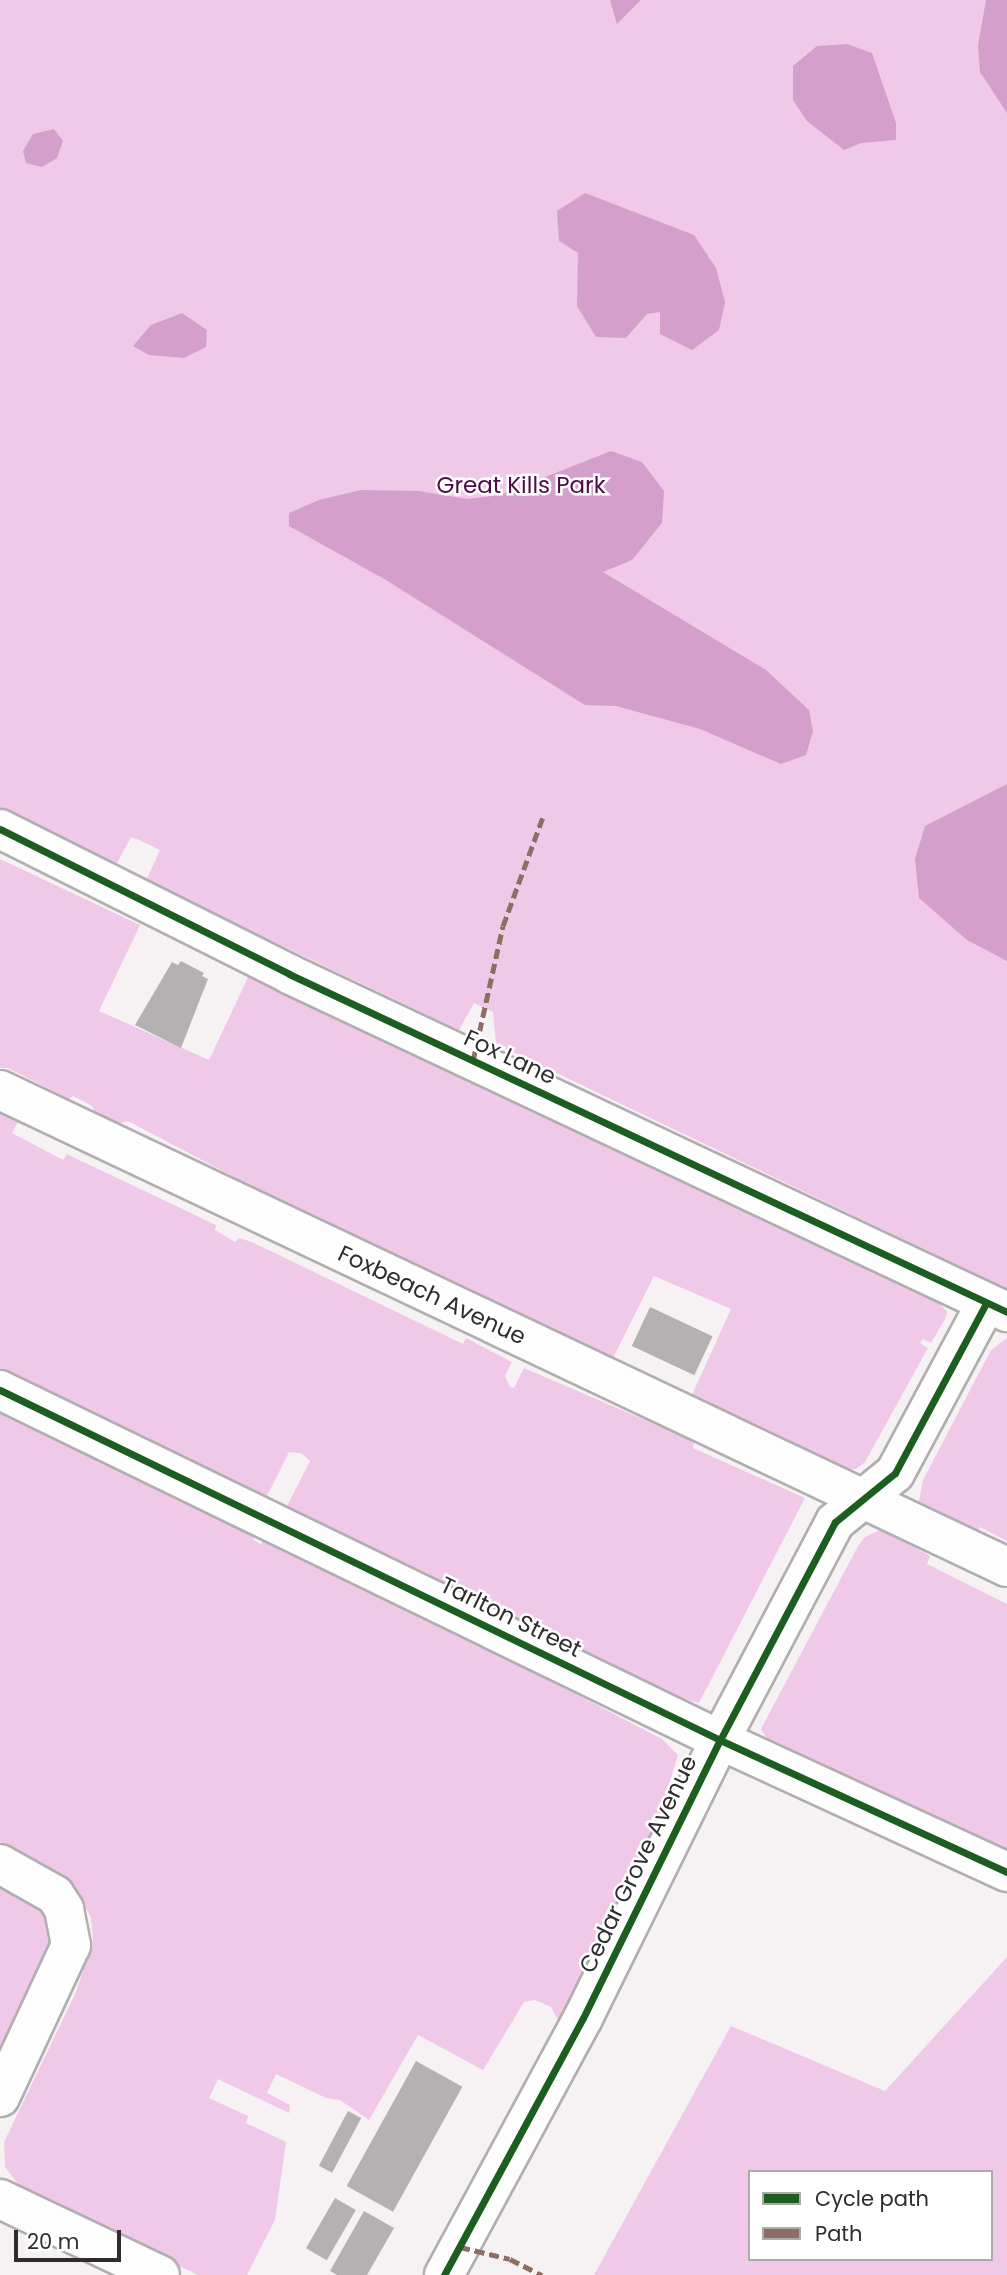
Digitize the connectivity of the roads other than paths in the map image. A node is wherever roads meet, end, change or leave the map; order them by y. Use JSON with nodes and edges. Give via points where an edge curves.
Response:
{"nodes":[{"id":1,"x":0,"y":829,"type":"edge"},
{"id":2,"x":0,"y":1090,"type":"edge"},
{"id":3,"x":996,"y":1307,"type":"edge"},
{"id":4,"x":0,"y":1390,"type":"edge"},
{"id":5,"x":865,"y":1499,"type":"junction"},
{"id":6,"x":1007,"y":1567,"type":"edge"},
{"id":7,"x":720,"y":1740,"type":"junction"},
{"id":8,"x":0,"y":1864,"type":"edge"},
{"id":9,"x":1007,"y":1872,"type":"edge"},
{"id":10,"x":0,"y":2097,"type":"edge"},
{"id":11,"x":0,"y":2199,"type":"edge"},
{"id":12,"x":160,"y":2275,"type":"edge"},
{"id":13,"x":444,"y":2275,"type":"edge"}],
"edges":[{"from":1,"to":3,"type":"street","name":"Fox Lane","via":[[289,974]]},
{"from":2,"to":5,"type":"street","name":"Foxbeach Avenue"},
{"from":3,"to":5,"type":"street","name":"Cedar Grove Avenue","via":[[894,1473]]},
{"from":4,"to":7,"type":"street","name":"Tarlton Street"},
{"from":5,"to":6,"type":"street","name":"Foxbeach Avenue"},
{"from":5,"to":7,"type":"street","name":"Cedar Grove Avenue","via":[[835,1522]]},
{"from":7,"to":9,"type":"street","name":"Tarlton Street"},
{"from":7,"to":13,"type":"street","name":"Cedar Grove Avenue","via":[[583,2018]]},
{"from":8,"to":10,"type":"street","via":[[55,1895],[64,1909],[71,1945]]},
{"from":11,"to":12,"type":"street"}]}
